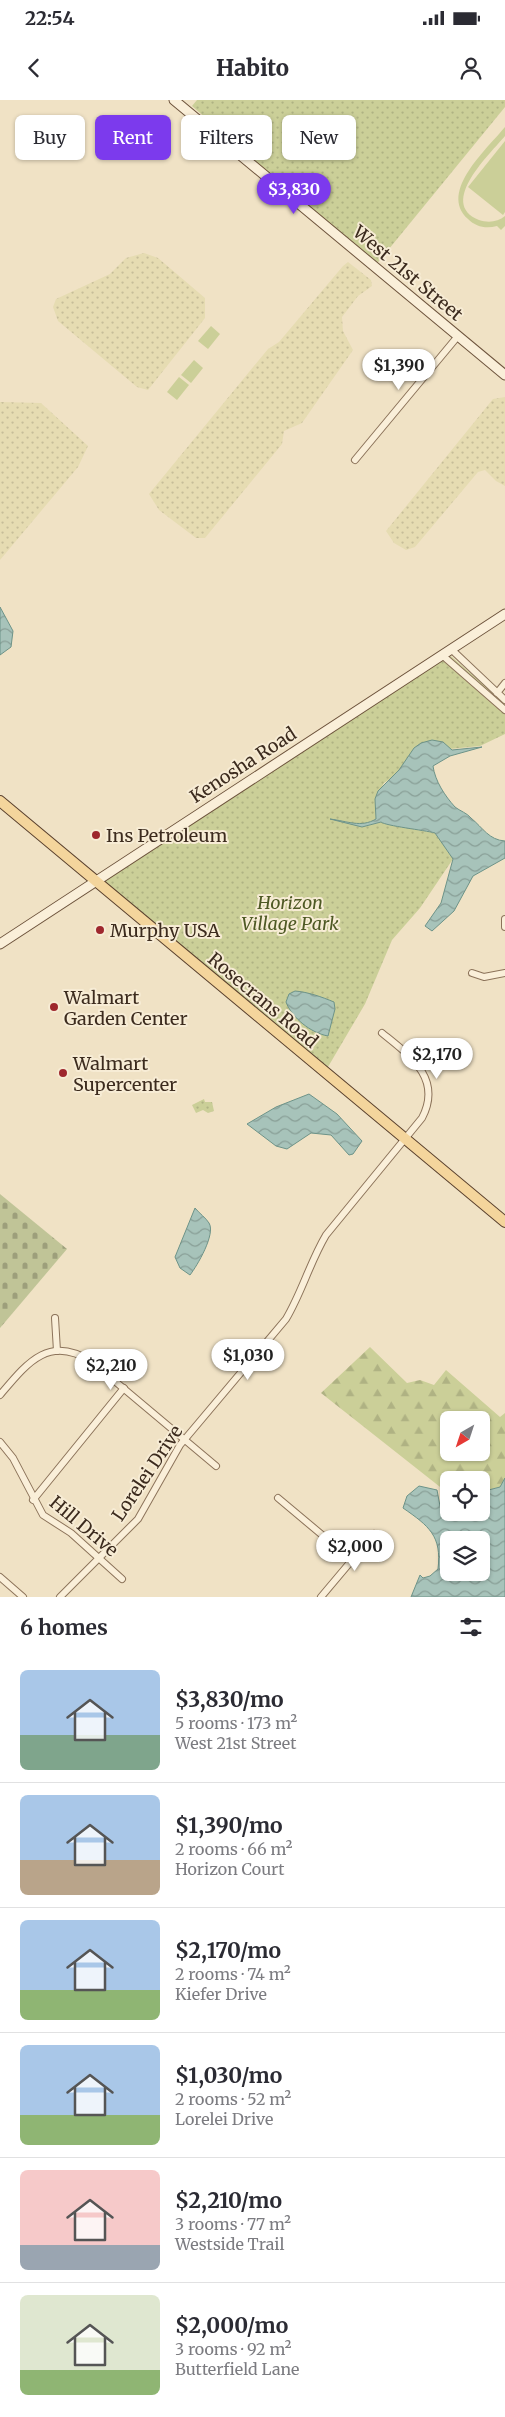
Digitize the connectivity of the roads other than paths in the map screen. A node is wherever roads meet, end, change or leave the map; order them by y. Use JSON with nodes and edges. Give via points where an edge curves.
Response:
{"nodes":[{"id":1,"x":174,"y":100,"type":"edge"},
{"id":2,"x":458,"y":336,"type":"junction"},
{"id":3,"x":505,"y":375,"type":"edge"},
{"id":4,"x":355,"y":460,"type":"dead end"},
{"id":5,"x":505,"y":614,"type":"edge"},
{"id":6,"x":451,"y":649,"type":"junction"},
{"id":7,"x":442,"y":655,"type":"junction"},
{"id":8,"x":505,"y":683,"type":"edge"},
{"id":9,"x":497,"y":693,"type":"junction"},
{"id":10,"x":505,"y":700,"type":"edge"},
{"id":11,"x":505,"y":710,"type":"edge"},
{"id":12,"x":0,"y":801,"type":"edge"},
{"id":13,"x":94,"y":881,"type":"junction"},
{"id":14,"x":1,"y":943,"type":"edge"},
{"id":15,"x":505,"y":972,"type":"edge"},
{"id":16,"x":472,"y":974,"type":"dead end"},
{"id":17,"x":382,"y":1033,"type":"dead end"},
{"id":18,"x":404,"y":1139,"type":"junction"},
{"id":19,"x":505,"y":1222,"type":"edge"},
{"id":20,"x":56,"y":1318,"type":"dead end"},
{"id":21,"x":57,"y":1351,"type":"junction"},
{"id":22,"x":124,"y":1388,"type":"junction"},
{"id":23,"x":0,"y":1395,"type":"edge"},
{"id":24,"x":185,"y":1440,"type":"junction"},
{"id":25,"x":0,"y":1442,"type":"edge"},
{"id":26,"x":216,"y":1466,"type":"dead end"},
{"id":27,"x":278,"y":1498,"type":"dead end"},
{"id":28,"x":33,"y":1500,"type":"junction"},
{"id":29,"x":374,"y":1534,"type":"dead end"},
{"id":30,"x":99,"y":1558,"type":"junction"},
{"id":31,"x":352,"y":1560,"type":"junction"},
{"id":32,"x":0,"y":1577,"type":"edge"},
{"id":33,"x":122,"y":1579,"type":"dead end"},
{"id":34,"x":23,"y":1597,"type":"edge"},
{"id":35,"x":60,"y":1597,"type":"edge"},
{"id":36,"x":321,"y":1597,"type":"edge"}],
"edges":[{"from":1,"to":2,"type":"street","name":"West 21st Street"},
{"from":2,"to":3,"type":"street","name":"West 21st Street"},
{"from":2,"to":4,"type":"street"},
{"from":5,"to":6,"type":"street","name":"Kenosha Road"},
{"from":6,"to":7,"type":"street","name":"Kenosha Road"},
{"from":6,"to":9,"type":"street"},
{"from":7,"to":11,"type":"street"},
{"from":7,"to":13,"type":"street","name":"Kenosha Road"},
{"from":8,"to":9,"type":"street"},
{"from":9,"to":10,"type":"street"},
{"from":12,"to":13,"type":"main road","name":"Rosecrans Road"},
{"from":13,"to":14,"type":"street","name":"Kenosha Road"},
{"from":13,"to":18,"type":"main road","name":"Rosecrans Road"},
{"from":15,"to":16,"type":"street","via":[[484,977]]},
{"from":17,"to":18,"type":"street","name":"Lorelei Drive","via":[[414,1060],[427,1085],[425,1112]]},
{"from":18,"to":19,"type":"main road","name":"Rosecrans Road"},
{"from":18,"to":24,"type":"street","name":"Lorelei Drive","via":[[326,1235],[286,1319]]},
{"from":20,"to":21,"type":"street"},
{"from":21,"to":22,"type":"street","via":[[82,1356]]},
{"from":21,"to":23,"type":"street","via":[[38,1356]]},
{"from":22,"to":24,"type":"street"},
{"from":22,"to":28,"type":"street"},
{"from":24,"to":26,"type":"street"},
{"from":24,"to":30,"type":"street","name":"Lorelei Drive","via":[[138,1518]]},
{"from":25,"to":28,"type":"street","name":"Hill Drive","via":[[13,1458]]},
{"from":27,"to":31,"type":"street"},
{"from":28,"to":30,"type":"street","name":"Hill Drive","via":[[43,1516],[71,1533]]},
{"from":29,"to":31,"type":"street"},
{"from":30,"to":33,"type":"street","name":"Hill Drive"},
{"from":30,"to":35,"type":"street","name":"Lorelei Drive"},
{"from":31,"to":36,"type":"street"},
{"from":32,"to":34,"type":"street"}]}
